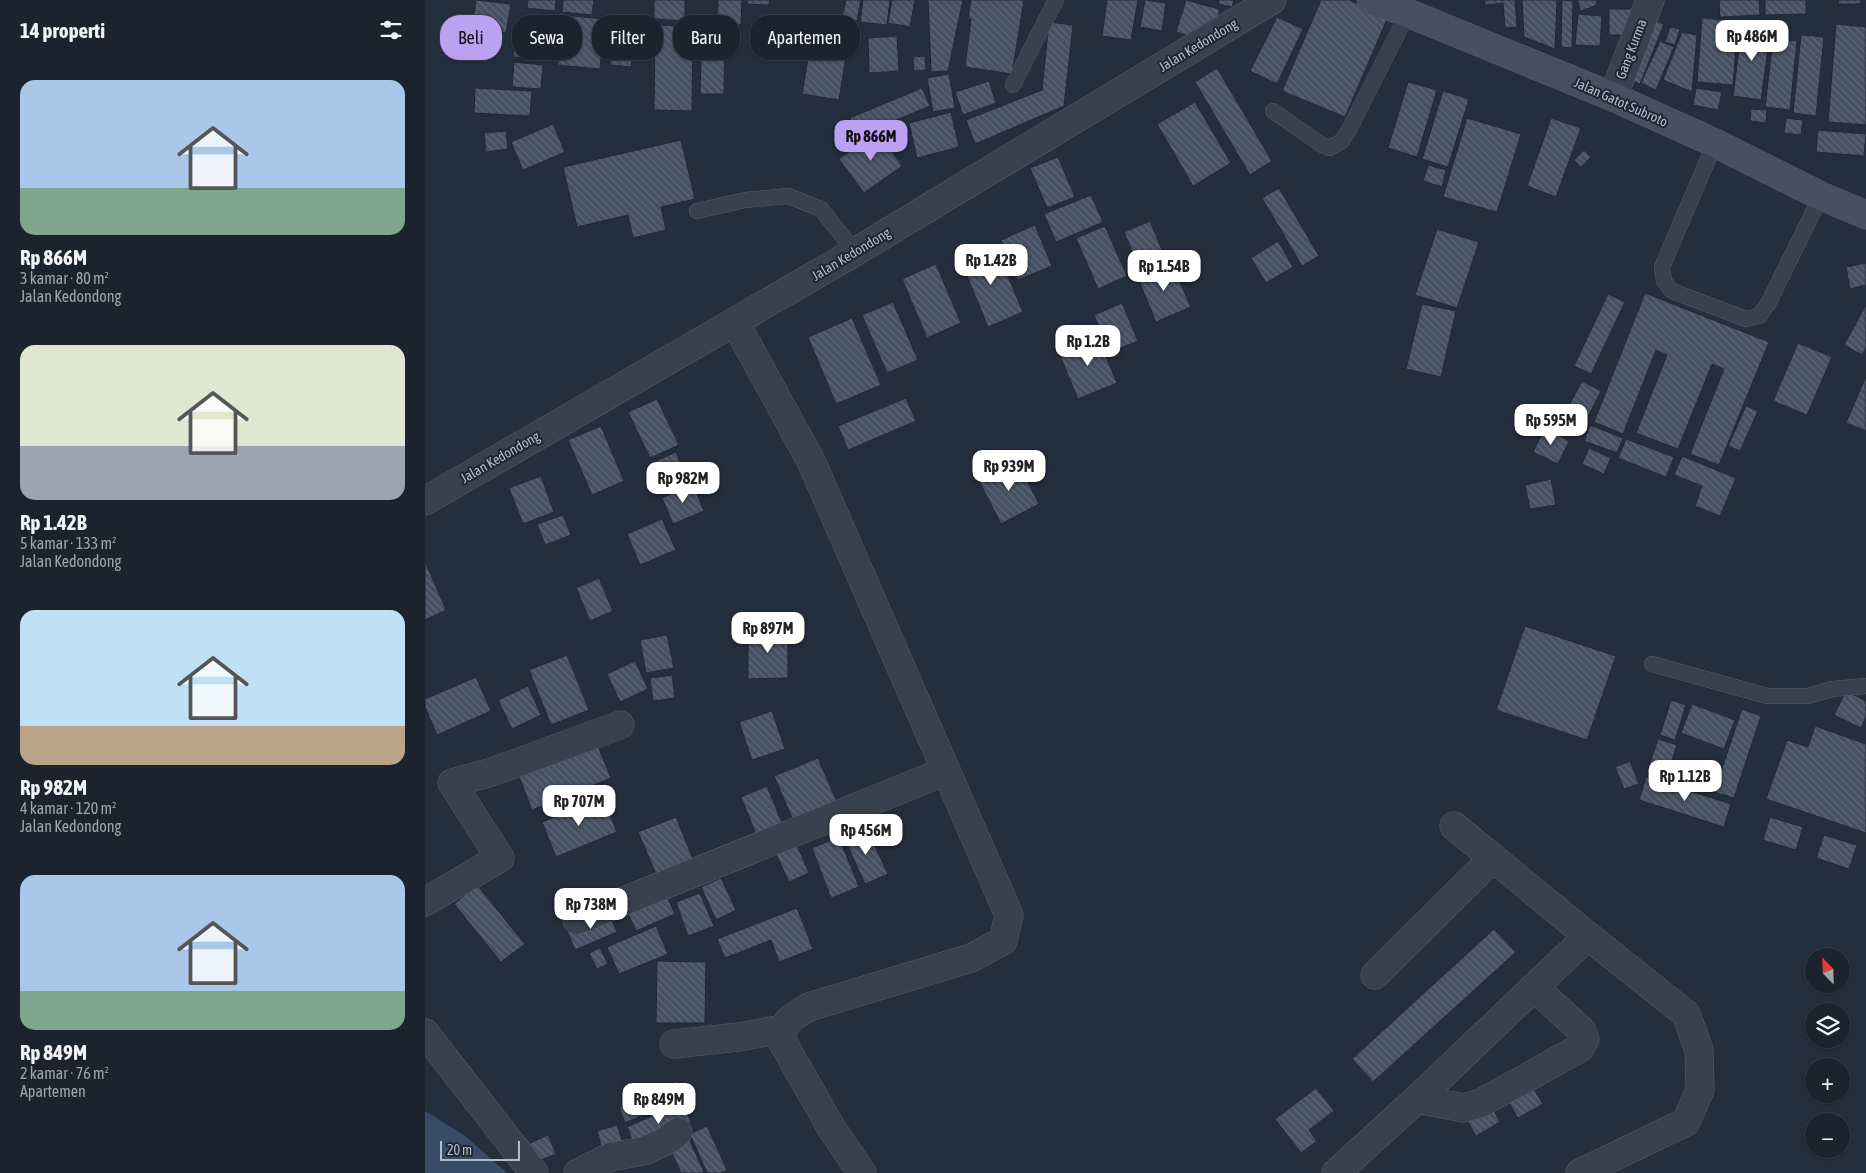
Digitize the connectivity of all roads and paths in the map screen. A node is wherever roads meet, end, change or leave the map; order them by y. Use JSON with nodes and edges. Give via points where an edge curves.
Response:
{"nodes":[{"id":1,"x":1056,"y":0,"type":"edge"},
{"id":2,"x":1272,"y":0,"type":"edge"},
{"id":3,"x":1371,"y":0,"type":"edge"},
{"id":4,"x":1650,"y":0,"type":"edge"},
{"id":5,"x":1408,"y":13,"type":"junction"},
{"id":6,"x":1013,"y":85,"type":"dead end"},
{"id":7,"x":1613,"y":97,"type":"junction"},
{"id":8,"x":1273,"y":112,"type":"dead end"},
{"id":9,"x":1715,"y":144,"type":"junction"},
{"id":10,"x":1821,"y":196,"type":"junction"},
{"id":11,"x":697,"y":211,"type":"dead end"},
{"id":12,"x":1866,"y":215,"type":"edge"},
{"id":13,"x":855,"y":252,"type":"junction"},
{"id":14,"x":735,"y":322,"type":"junction"},
{"id":15,"x":425,"y":501,"type":"edge"},
{"id":16,"x":1652,"y":664,"type":"dead end"},
{"id":17,"x":1866,"y":686,"type":"edge"},
{"id":18,"x":620,"y":725,"type":"dead end"},
{"id":19,"x":946,"y":771,"type":"junction"},
{"id":20,"x":1454,"y":826,"type":"dead end"},
{"id":21,"x":1493,"y":858,"type":"junction"},
{"id":22,"x":425,"y":902,"type":"edge"},
{"id":23,"x":577,"y":920,"type":"dead end"},
{"id":24,"x":1588,"y":936,"type":"junction"},
{"id":25,"x":1375,"y":975,"type":"dead end"},
{"id":26,"x":1534,"y":987,"type":"junction"},
{"id":27,"x":783,"y":1029,"type":"junction"},
{"id":28,"x":425,"y":1034,"type":"edge"},
{"id":29,"x":674,"y":1044,"type":"dead end"},
{"id":30,"x":1417,"y":1099,"type":"junction"},
{"id":31,"x":678,"y":1132,"type":"dead end"},
{"id":32,"x":534,"y":1173,"type":"edge"},
{"id":33,"x":579,"y":1173,"type":"edge"},
{"id":34,"x":863,"y":1173,"type":"edge"},
{"id":35,"x":1336,"y":1173,"type":"edge"},
{"id":36,"x":1580,"y":1173,"type":"edge"}],
"edges":[{"from":1,"to":6,"type":"lane"},
{"from":2,"to":13,"type":"street","name":"Jalan Kedondong"},
{"from":3,"to":5,"type":"main road","name":"Jalan Gatot Subroto"},
{"from":4,"to":7,"type":"street","name":"Gang Kurma"},
{"from":5,"to":7,"type":"main road","name":"Jalan Gatot Subroto"},
{"from":5,"to":8,"type":"lane","via":[[1342,141],[1330,148],[1321,145]]},
{"from":7,"to":9,"type":"main road","name":"Jalan Gatot Subroto"},
{"from":9,"to":10,"type":"main road","name":"Jalan Gatot Subroto"},
{"from":9,"to":10,"type":"lane","via":[[1662,267],[1664,281],[1672,291],[1747,319],[1759,316]]},
{"from":10,"to":12,"type":"main road","name":"Jalan Gatot Subroto"},
{"from":11,"to":13,"type":"lane","via":[[745,200],[788,196],[821,209]]},
{"from":13,"to":14,"type":"street","name":"Jalan Kedondong"},
{"from":14,"to":15,"type":"street","name":"Jalan Kedondong"},
{"from":14,"to":19,"type":"street","via":[[811,461]]},
{"from":16,"to":17,"type":"lane","via":[[1767,696],[1808,696],[1832,689]]},
{"from":18,"to":22,"type":"street","via":[[492,772],[452,783],[500,858]]},
{"from":19,"to":23,"type":"street"},
{"from":19,"to":27,"type":"street","via":[[1009,915],[1003,941],[971,958],[809,1007],[791,1017]]},
{"from":20,"to":21,"type":"street"},
{"from":21,"to":24,"type":"street"},
{"from":21,"to":25,"type":"street"},
{"from":24,"to":26,"type":"street"},
{"from":24,"to":36,"type":"street","via":[[1687,1014],[1699,1050],[1700,1090],[1686,1122]]},
{"from":26,"to":30,"type":"street"},
{"from":26,"to":30,"type":"street","via":[[1582,1031],[1585,1039],[1580,1048],[1481,1103],[1463,1108]]},
{"from":27,"to":29,"type":"street"},
{"from":27,"to":34,"type":"street","via":[[782,1042],[832,1129]]},
{"from":28,"to":32,"type":"street"},
{"from":30,"to":35,"type":"street"},
{"from":31,"to":33,"type":"street","via":[[666,1141],[644,1150],[610,1157]]}]}
